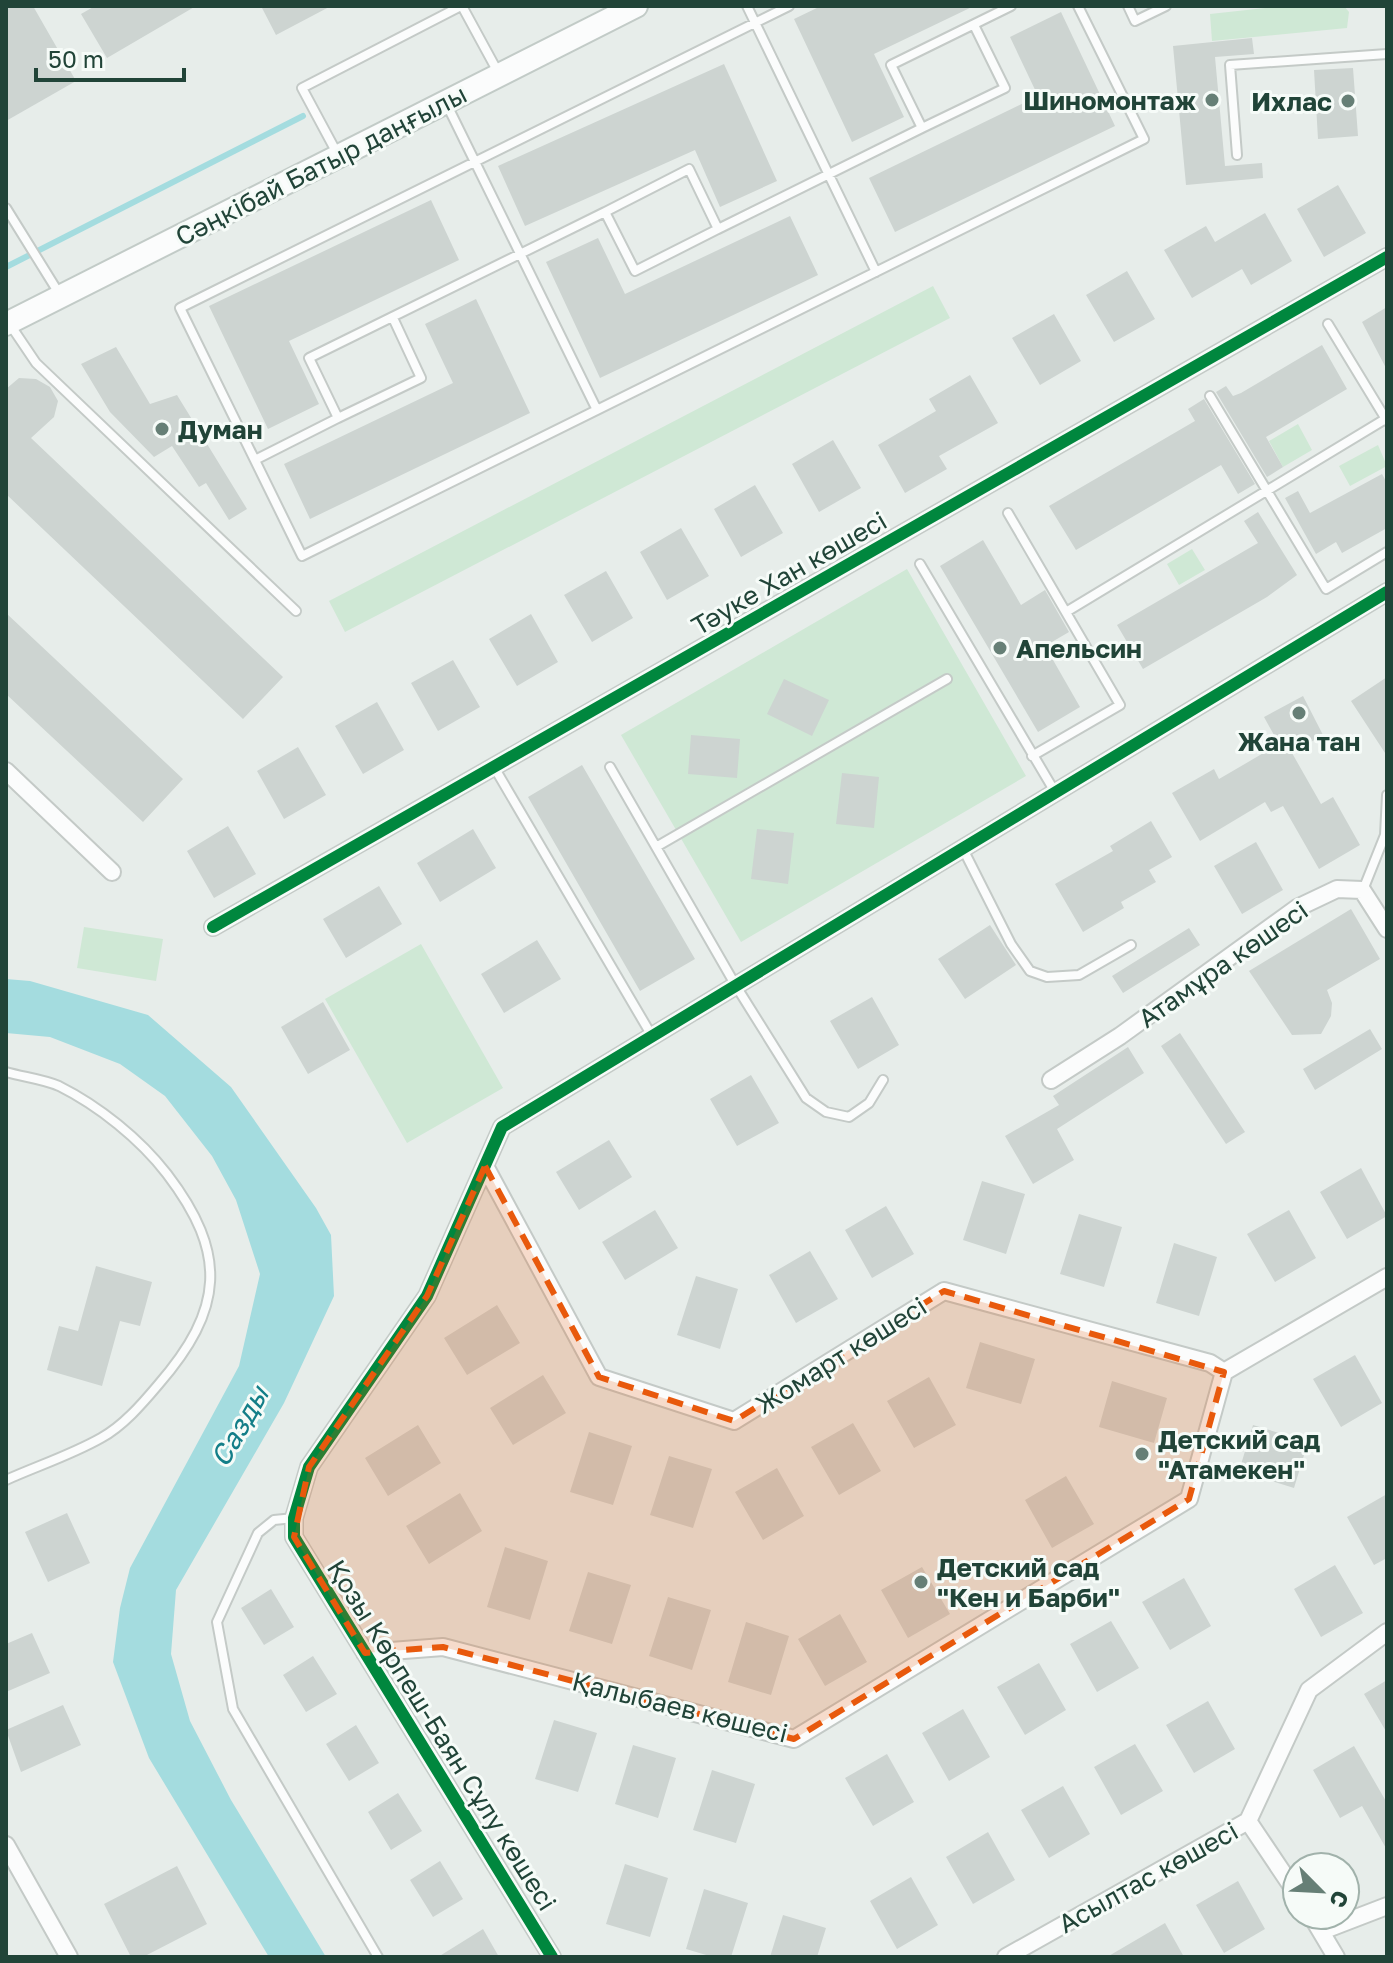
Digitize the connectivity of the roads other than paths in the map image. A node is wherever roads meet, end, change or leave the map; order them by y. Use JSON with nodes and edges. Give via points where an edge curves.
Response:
{"nodes":[{"id":1,"x":462,"y":6,"type":"edge"},
{"id":2,"x":636,"y":6,"type":"edge"},
{"id":3,"x":747,"y":6,"type":"edge"},
{"id":4,"x":789,"y":6,"type":"edge"},
{"id":5,"x":1011,"y":6,"type":"edge"},
{"id":6,"x":1078,"y":6,"type":"edge"},
{"id":7,"x":1128,"y":6,"type":"edge"},
{"id":8,"x":1166,"y":6,"type":"edge"},
{"id":9,"x":755,"y":23,"type":"junction"},
{"id":10,"x":974,"y":25,"type":"junction"},
{"id":11,"x":1387,"y":54,"type":"edge"},
{"id":12,"x":500,"y":75,"type":"junction"},
{"id":13,"x":445,"y":102,"type":"junction"},
{"id":14,"x":922,"y":128,"type":"junction"},
{"id":15,"x":1237,"y":155,"type":"dead end"},
{"id":16,"x":338,"y":156,"type":"junction"},
{"id":17,"x":475,"y":162,"type":"junction"},
{"id":18,"x":829,"y":176,"type":"junction"},
{"id":19,"x":6,"y":208,"type":"edge"},
{"id":20,"x":605,"y":212,"type":"junction"},
{"id":21,"x":718,"y":229,"type":"junction"},
{"id":22,"x":520,"y":253,"type":"junction"},
{"id":23,"x":1387,"y":257,"type":"edge"},
{"id":24,"x":876,"y":272,"type":"junction"},
{"id":25,"x":61,"y":296,"type":"junction"},
{"id":26,"x":393,"y":318,"type":"junction"},
{"id":27,"x":7,"y":323,"type":"edge"},
{"id":28,"x":1328,"y":324,"type":"dead end"},
{"id":29,"x":1210,"y":396,"type":"dead end"},
{"id":30,"x":597,"y":410,"type":"junction"},
{"id":31,"x":338,"y":418,"type":"junction"},
{"id":32,"x":1387,"y":419,"type":"edge"},
{"id":33,"x":255,"y":460,"type":"junction"},
{"id":34,"x":1267,"y":491,"type":"junction"},
{"id":35,"x":1008,"y":513,"type":"dead end"},
{"id":36,"x":1387,"y":552,"type":"edge"},
{"id":37,"x":920,"y":564,"type":"dead end"},
{"id":38,"x":1387,"y":592,"type":"edge"},
{"id":39,"x":296,"y":611,"type":"dead end"},
{"id":40,"x":1066,"y":612,"type":"junction"},
{"id":41,"x":947,"y":679,"type":"dead end"},
{"id":42,"x":1032,"y":756,"type":"junction"},
{"id":43,"x":494,"y":766,"type":"junction"},
{"id":44,"x":610,"y":767,"type":"dead end"},
{"id":45,"x":6,"y":771,"type":"edge"},
{"id":46,"x":1055,"y":792,"type":"junction"},
{"id":47,"x":1387,"y":795,"type":"edge"},
{"id":48,"x":656,"y":847,"type":"junction"},
{"id":49,"x":962,"y":849,"type":"junction"},
{"id":50,"x":112,"y":872,"type":"dead end"},
{"id":51,"x":1362,"y":890,"type":"junction"},
{"id":52,"x":213,"y":927,"type":"dead end"},
{"id":53,"x":1387,"y":929,"type":"edge"},
{"id":54,"x":1131,"y":945,"type":"dead end"},
{"id":55,"x":736,"y":986,"type":"junction"},
{"id":56,"x":652,"y":1036,"type":"junction"},
{"id":57,"x":6,"y":1072,"type":"edge"},
{"id":58,"x":883,"y":1080,"type":"dead end"},
{"id":59,"x":1051,"y":1080,"type":"dead end"},
{"id":60,"x":485,"y":1166,"type":"junction"},
{"id":61,"x":1387,"y":1277,"type":"edge"},
{"id":62,"x":1224,"y":1372,"type":"junction"},
{"id":63,"x":6,"y":1480,"type":"edge"},
{"id":64,"x":294,"y":1518,"type":"junction"},
{"id":65,"x":1387,"y":1632,"type":"edge"},
{"id":66,"x":365,"y":1653,"type":"junction"},
{"id":67,"x":1248,"y":1821,"type":"junction"},
{"id":68,"x":6,"y":1845,"type":"edge"},
{"id":69,"x":11,"y":1866,"type":"edge"},
{"id":70,"x":1281,"y":1870,"type":"edge"},
{"id":71,"x":1387,"y":1906,"type":"edge"},
{"id":72,"x":1361,"y":1916,"type":"edge"},
{"id":73,"x":1322,"y":1931,"type":"edge"},
{"id":74,"x":69,"y":1957,"type":"edge"},
{"id":75,"x":378,"y":1957,"type":"edge"},
{"id":76,"x":552,"y":1957,"type":"edge"},
{"id":77,"x":1006,"y":1957,"type":"edge"},
{"id":78,"x":1336,"y":1957,"type":"edge"}],
"edges":[{"from":1,"to":12,"type":"lane"},
{"from":1,"to":16,"type":"lane","via":[[302,88]]},
{"from":2,"to":12,"type":"main road","name":"Сәңкібай Батыр даңғылы"},
{"from":3,"to":9,"type":"lane"},
{"from":4,"to":9,"type":"lane"},
{"from":5,"to":10,"type":"lane"},
{"from":6,"to":24,"type":"lane","via":[[1144,139]]},
{"from":7,"to":8,"type":"lane","via":[[1135,21]]},
{"from":9,"to":17,"type":"lane"},
{"from":9,"to":18,"type":"lane"},
{"from":10,"to":14,"type":"lane","via":[[1005,88]]},
{"from":10,"to":14,"type":"lane","via":[[891,65]]},
{"from":11,"to":15,"type":"lane","via":[[1230,65]]},
{"from":12,"to":13,"type":"main road","name":"Сәңкібай Батыр даңғылы"},
{"from":13,"to":16,"type":"main road","name":"Сәңкібай Батыр даңғылы"},
{"from":13,"to":17,"type":"lane"},
{"from":14,"to":18,"type":"lane"},
{"from":16,"to":25,"type":"main road","name":"Сәңкібай Батыр даңғылы"},
{"from":17,"to":22,"type":"lane"},
{"from":17,"to":33,"type":"lane","via":[[180,308]]},
{"from":18,"to":21,"type":"lane"},
{"from":18,"to":24,"type":"lane"},
{"from":19,"to":25,"type":"lane"},
{"from":20,"to":21,"type":"lane","via":[[635,271]]},
{"from":20,"to":21,"type":"lane","via":[[689,169]]},
{"from":20,"to":22,"type":"lane"},
{"from":22,"to":26,"type":"lane"},
{"from":22,"to":30,"type":"lane"},
{"from":23,"to":43,"type":"street","name":"Тәуке Хан көшесі"},
{"from":24,"to":30,"type":"lane"},
{"from":25,"to":27,"type":"main road","name":"Сәңкібай Батыр даңғылы"},
{"from":26,"to":31,"type":"lane","via":[[421,378]]},
{"from":26,"to":31,"type":"lane","via":[[309,358]]},
{"from":27,"to":39,"type":"lane","via":[[36,363]]},
{"from":28,"to":32,"type":"lane"},
{"from":29,"to":34,"type":"lane"},
{"from":30,"to":33,"type":"lane","via":[[302,556]]},
{"from":31,"to":33,"type":"lane"},
{"from":32,"to":34,"type":"lane"},
{"from":34,"to":36,"type":"lane","via":[[1326,589]]},
{"from":34,"to":40,"type":"lane"},
{"from":35,"to":40,"type":"lane"},
{"from":37,"to":42,"type":"lane"},
{"from":38,"to":46,"type":"street"},
{"from":40,"to":42,"type":"lane","via":[[1120,705]]},
{"from":41,"to":48,"type":"lane"},
{"from":42,"to":46,"type":"lane"},
{"from":43,"to":52,"type":"street","name":"Тәуке Хан көшесі"},
{"from":43,"to":56,"type":"lane"},
{"from":44,"to":48,"type":"lane"},
{"from":45,"to":50,"type":"street"},
{"from":46,"to":49,"type":"street"},
{"from":47,"to":51,"type":"lane","via":[[1385,835]]},
{"from":48,"to":55,"type":"lane"},
{"from":49,"to":54,"type":"lane","via":[[1030,971],[1047,977],[1079,975]]},
{"from":49,"to":55,"type":"street"},
{"from":51,"to":53,"type":"street"},
{"from":51,"to":59,"type":"street","name":"Атамұра көшесі","via":[[1337,889],[1297,908]]},
{"from":55,"to":56,"type":"street"},
{"from":55,"to":58,"type":"lane","via":[[806,1098],[826,1112],[849,1117],[869,1103]]},
{"from":56,"to":60,"type":"street","via":[[502,1127]]},
{"from":57,"to":63,"type":"lane","via":[[57,1086],[106,1116],[154,1158],[193,1208],[211,1263],[206,1314],[177,1364],[139,1407],[102,1437]]},
{"from":60,"to":62,"type":"street","name":"Жомарт көшесі","via":[[599,1377],[734,1421],[944,1291],[1210,1363]]},
{"from":60,"to":64,"type":"street","via":[[427,1296],[309,1467]]},
{"from":61,"to":62,"type":"street"},
{"from":62,"to":66,"type":"street","name":"Қалыбаев көшесі","via":[[1189,1499],[794,1739],[443,1647]]},
{"from":64,"to":66,"type":"street","name":"Қозы Көрпеш-Баян Сұлу көшесі","via":[[294,1537]]},
{"from":64,"to":75,"type":"lane","via":[[274,1520],[258,1533],[217,1622],[233,1709]]},
{"from":65,"to":67,"type":"street","name":"Асылтас көшесі","via":[[1309,1690]]},
{"from":66,"to":76,"type":"street","name":"Қозы Көрпеш-Баян Сұлу көшесі"},
{"from":67,"to":70,"type":"street"},
{"from":67,"to":77,"type":"street","name":"Асылтас көшесі"},
{"from":68,"to":69,"type":"street"},
{"from":69,"to":74,"type":"street"},
{"from":71,"to":72,"type":"street"},
{"from":73,"to":78,"type":"street"}]}
